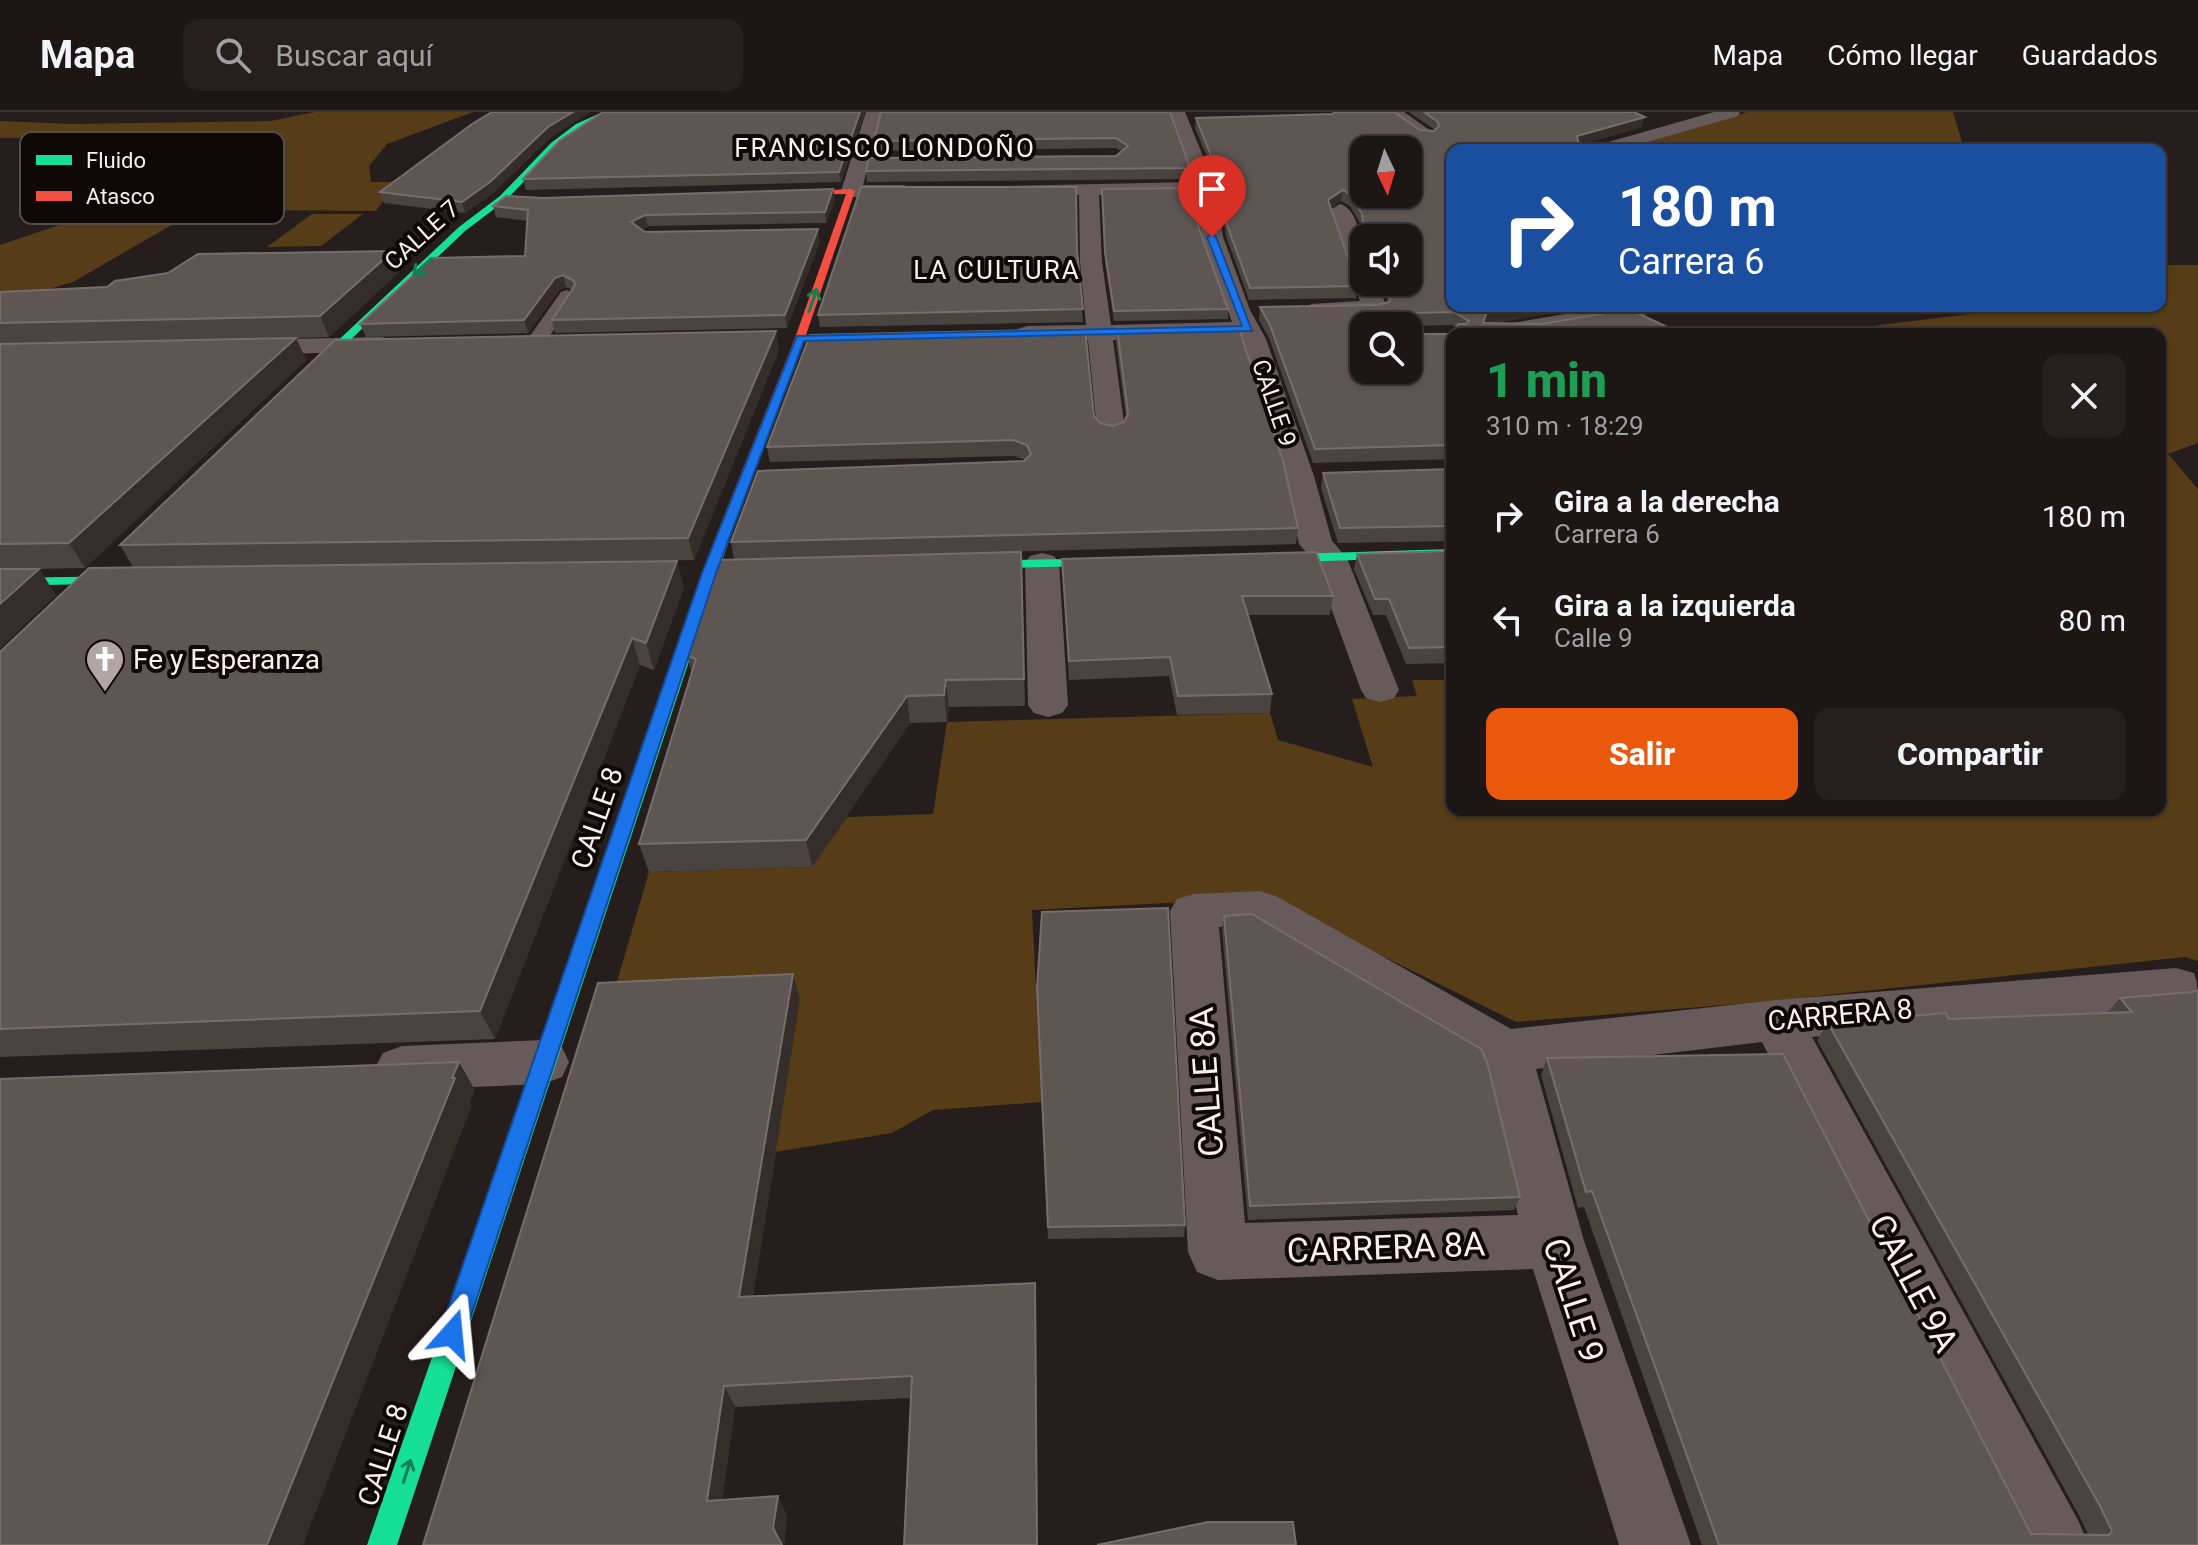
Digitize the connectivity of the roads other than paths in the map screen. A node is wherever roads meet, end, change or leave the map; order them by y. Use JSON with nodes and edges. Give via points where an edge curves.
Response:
{"nodes":[{"id":1,"x":608,"y":112,"type":"edge"},
{"id":2,"x":874,"y":112,"type":"edge"},
{"id":3,"x":1393,"y":112,"type":"edge"},
{"id":4,"x":1732,"y":112,"type":"edge"},
{"id":5,"x":1185,"y":117,"type":"edge"},
{"id":6,"x":1426,"y":134,"type":"edge"},
{"id":7,"x":1621,"y":144,"type":"edge"},
{"id":8,"x":1206,"y":188,"type":"junction"},
{"id":9,"x":1089,"y":189,"type":"junction"},
{"id":10,"x":992,"y":190,"type":"edge"},
{"id":11,"x":851,"y":191,"type":"junction"},
{"id":12,"x":930,"y":191,"type":"edge"},
{"id":13,"x":759,"y":194,"type":"edge"},
{"id":14,"x":503,"y":198,"type":"junction"},
{"id":15,"x":532,"y":199,"type":"edge"},
{"id":16,"x":1340,"y":210,"type":"edge"},
{"id":17,"x":1350,"y":238,"type":"edge"},
{"id":18,"x":567,"y":296,"type":"edge"},
{"id":19,"x":1371,"y":296,"type":"edge"},
{"id":20,"x":1268,"y":309,"type":"edge"},
{"id":21,"x":1299,"y":309,"type":"edge"},
{"id":22,"x":1585,"y":312,"type":"edge"},
{"id":23,"x":1562,"y":314,"type":"edge"},
{"id":24,"x":1247,"y":326,"type":"junction"},
{"id":25,"x":1515,"y":328,"type":"edge"},
{"id":26,"x":1098,"y":332,"type":"junction"},
{"id":27,"x":1001,"y":334,"type":"edge"},
{"id":28,"x":831,"y":337,"type":"edge"},
{"id":29,"x":769,"y":338,"type":"edge"},
{"id":30,"x":800,"y":338,"type":"junction"},
{"id":31,"x":1281,"y":339,"type":"edge"},
{"id":32,"x":567,"y":342,"type":"edge"},
{"id":33,"x":505,"y":343,"type":"edge"},
{"id":34,"x":535,"y":343,"type":"junction"},
{"id":35,"x":414,"y":345,"type":"edge"},
{"id":36,"x":337,"y":346,"type":"junction"},
{"id":37,"x":215,"y":349,"type":"edge"},
{"id":38,"x":282,"y":399,"type":"edge"},
{"id":39,"x":1111,"y":430,"type":"edge"},
{"id":40,"x":780,"y":474,"type":"edge"},
{"id":41,"x":749,"y":475,"type":"junction"},
{"id":42,"x":1330,"y":475,"type":"edge"},
{"id":43,"x":1299,"y":476,"type":"junction"},
{"id":44,"x":1446,"y":553,"type":"edge"},
{"id":45,"x":1330,"y":558,"type":"junction"},
{"id":46,"x":116,"y":560,"type":"dead end"},
{"id":47,"x":1234,"y":560,"type":"edge"},
{"id":48,"x":1138,"y":561,"type":"edge"},
{"id":49,"x":1042,"y":563,"type":"junction"},
{"id":50,"x":947,"y":566,"type":"edge"},
{"id":51,"x":157,"y":580,"type":"edge"},
{"id":52,"x":94,"y":581,"type":"junction"},
{"id":53,"x":0,"y":582,"type":"edge"},
{"id":54,"x":73,"y":601,"type":"edge"},
{"id":55,"x":1380,"y":690,"type":"dead end"},
{"id":56,"x":1048,"y":705,"type":"dead end"},
{"id":57,"x":2176,"y":987,"type":"dead end"},
{"id":58,"x":1776,"y":1020,"type":"junction"},
{"id":59,"x":1505,"y":1051,"type":"junction"},
{"id":60,"x":543,"y":1062,"type":"junction"},
{"id":61,"x":351,"y":1069,"type":"edge"},
{"id":62,"x":1554,"y":1241,"type":"junction"},
{"id":63,"x":1218,"y":1252,"type":"joint"},
{"id":64,"x":382,"y":1545,"type":"edge"},
{"id":65,"x":1655,"y":1545,"type":"edge"},
{"id":66,"x":2053,"y":1545,"type":"edge"}],
"edges":[{"from":1,"to":14,"type":"main road","name":"CALLE 7","via":[[554,145]]},
{"from":2,"to":11,"type":"street","name":"CALLE 8","via":[[867,160]]},
{"from":3,"to":6,"type":"street"},
{"from":4,"to":7,"type":"street"},
{"from":5,"to":8,"type":"street","name":"CALLE 9"},
{"from":8,"to":9,"type":"street"},
{"from":8,"to":24,"type":"street","name":"CALLE 9","via":[[1212,237]]},
{"from":9,"to":10,"type":"street"},
{"from":9,"to":26,"type":"street"},
{"from":11,"to":12,"type":"street"},
{"from":11,"to":13,"type":"main road"},
{"from":30,"to":11,"type":"main road","name":"CALLE 8","one_way":true,"via":[[829,232]]},
{"from":14,"to":15,"type":"main road"},
{"from":14,"to":36,"type":"main road","name":"CALLE 7","one_way":true,"via":[[462,229]]},
{"from":16,"to":17,"type":"street"},
{"from":18,"to":34,"type":"lane"},
{"from":19,"to":21,"type":"street","via":[[1375,308]]},
{"from":20,"to":24,"type":"street"},
{"from":22,"to":23,"type":"street"},
{"from":23,"to":25,"type":"street"},
{"from":24,"to":26,"type":"street"},
{"from":24,"to":31,"type":"street"},
{"from":24,"to":43,"type":"street","name":"CALLE 9"},
{"from":26,"to":27,"type":"street"},
{"from":26,"to":39,"type":"street"},
{"from":28,"to":30,"type":"street"},
{"from":29,"to":30,"type":"street"},
{"from":30,"to":41,"type":"main road","name":"CALLE 8"},
{"from":32,"to":34,"type":"street"},
{"from":33,"to":34,"type":"street"},
{"from":35,"to":36,"type":"street"},
{"from":36,"to":37,"type":"street"},
{"from":36,"to":38,"type":"main road","name":"CALLE 7"},
{"from":40,"to":41,"type":"street"},
{"from":41,"to":60,"type":"main road","name":"CALLE 8","via":[[709,573]]},
{"from":42,"to":43,"type":"street"},
{"from":43,"to":45,"type":"street","name":"CALLE 9","via":[[1316,544]]},
{"from":44,"to":45,"type":"main road"},
{"from":45,"to":47,"type":"main road"},
{"from":45,"to":55,"type":"street","name":"CALLE 9"},
{"from":46,"to":52,"type":"main road"},
{"from":48,"to":49,"type":"main road"},
{"from":49,"to":50,"type":"main road"},
{"from":49,"to":56,"type":"street"},
{"from":51,"to":52,"type":"main road"},
{"from":52,"to":53,"type":"main road"},
{"from":52,"to":54,"type":"main road"},
{"from":57,"to":58,"type":"street","name":"CARRERA 8"},
{"from":58,"to":59,"type":"street","name":"CARRERA 8"},
{"from":58,"to":66,"type":"street","name":"CALLE 9A"},
{"from":59,"to":62,"type":"street","name":"CALLE 9"},
{"from":59,"to":63,"type":"street","name":"CALLE 8A","via":[[1259,908],[1194,911]]},
{"from":60,"to":61,"type":"street"},
{"from":64,"to":60,"type":"main road","name":"CALLE 8","one_way":true},
{"from":62,"to":63,"type":"street","name":"CARRERA 8A"},
{"from":62,"to":65,"type":"street","name":"CALLE 9"}]}
